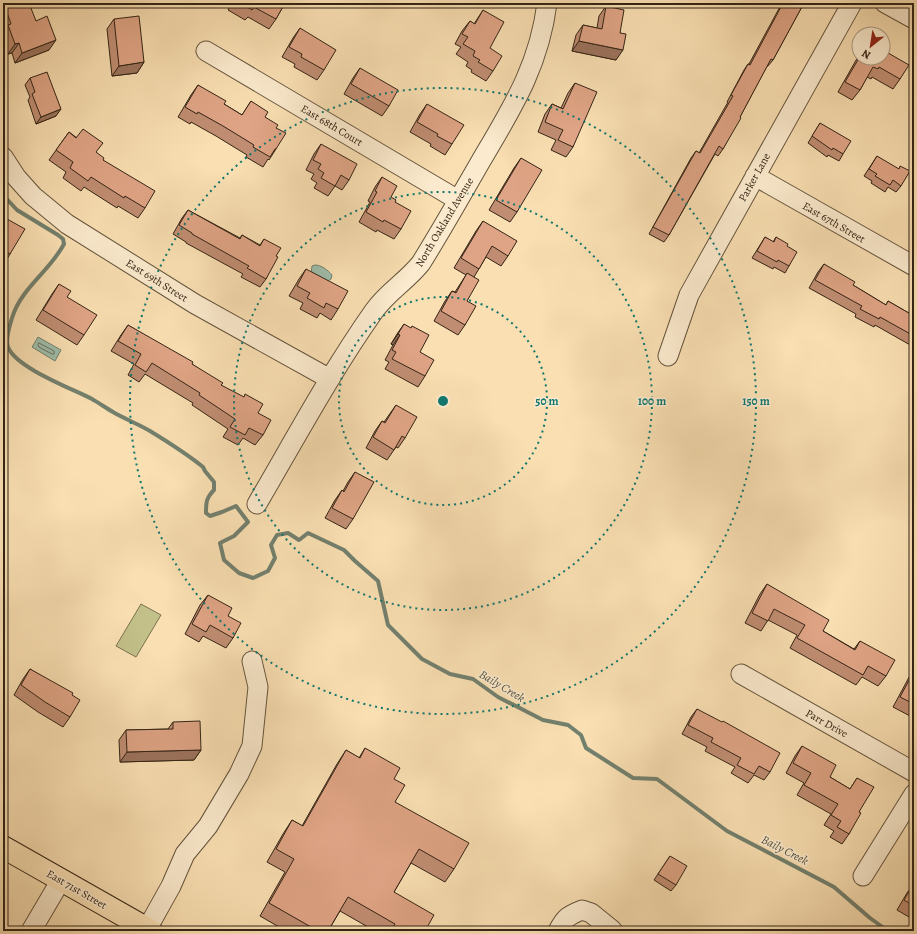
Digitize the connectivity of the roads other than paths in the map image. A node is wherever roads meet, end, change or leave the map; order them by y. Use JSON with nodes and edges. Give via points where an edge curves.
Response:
{"nodes":[{"id":1,"x":547,"y":3,"type":"edge"},
{"id":2,"x":852,"y":3,"type":"edge"},
{"id":3,"x":885,"y":3,"type":"edge"},
{"id":4,"x":914,"y":19,"type":"edge"},
{"id":5,"x":206,"y":51,"type":"dead end"},
{"id":6,"x":3,"y":157,"type":"edge"},
{"id":7,"x":755,"y":176,"type":"junction"},
{"id":8,"x":458,"y":200,"type":"junction"},
{"id":9,"x":914,"y":266,"type":"edge"},
{"id":10,"x":668,"y":356,"type":"dead end"},
{"id":11,"x":330,"y":379,"type":"junction"},
{"id":12,"x":256,"y":504,"type":"dead end"},
{"id":13,"x":252,"y":661,"type":"dead end"},
{"id":14,"x":741,"y":674,"type":"dead end"},
{"id":15,"x":914,"y":772,"type":"edge"},
{"id":16,"x":914,"y":794,"type":"edge"},
{"id":17,"x":3,"y":846,"type":"edge"},
{"id":18,"x":863,"y":876,"type":"dead end"},
{"id":19,"x":61,"y":880,"type":"junction"},
{"id":20,"x":149,"y":930,"type":"edge"},
{"id":21,"x":612,"y":930,"type":"dead end"},
{"id":22,"x":31,"y":931,"type":"edge"},
{"id":23,"x":558,"y":931,"type":"edge"}],
"edges":[{"from":1,"to":8,"type":"street","name":"North Oakland Avenue","via":[[541,39],[528,76]]},
{"from":2,"to":7,"type":"street","name":"Parker Lane"},
{"from":3,"to":4,"type":"street"},
{"from":5,"to":8,"type":"street","name":"East 68th Court"},
{"from":6,"to":11,"type":"street","name":"East 69th Street","via":[[33,196],[67,224],[195,304]]},
{"from":7,"to":9,"type":"street","name":"East 67th Street"},
{"from":7,"to":10,"type":"street","name":"Parker Lane","via":[[689,295]]},
{"from":8,"to":11,"type":"street","name":"North Oakland Avenue","via":[[421,263],[379,304]]},
{"from":11,"to":12,"type":"street","name":"North Oakland Avenue"},
{"from":13,"to":20,"type":"street","via":[[258,687],[252,746],[239,774],[208,826],[185,854]]},
{"from":14,"to":15,"type":"street","name":"Parr Drive"},
{"from":16,"to":18,"type":"street"},
{"from":17,"to":19,"type":"main road","name":"East 71st Street"},
{"from":19,"to":20,"type":"main road","name":"East 71st Street"},
{"from":19,"to":22,"type":"street"},
{"from":21,"to":23,"type":"street","via":[[591,913],[582,910],[564,919]]}]}
